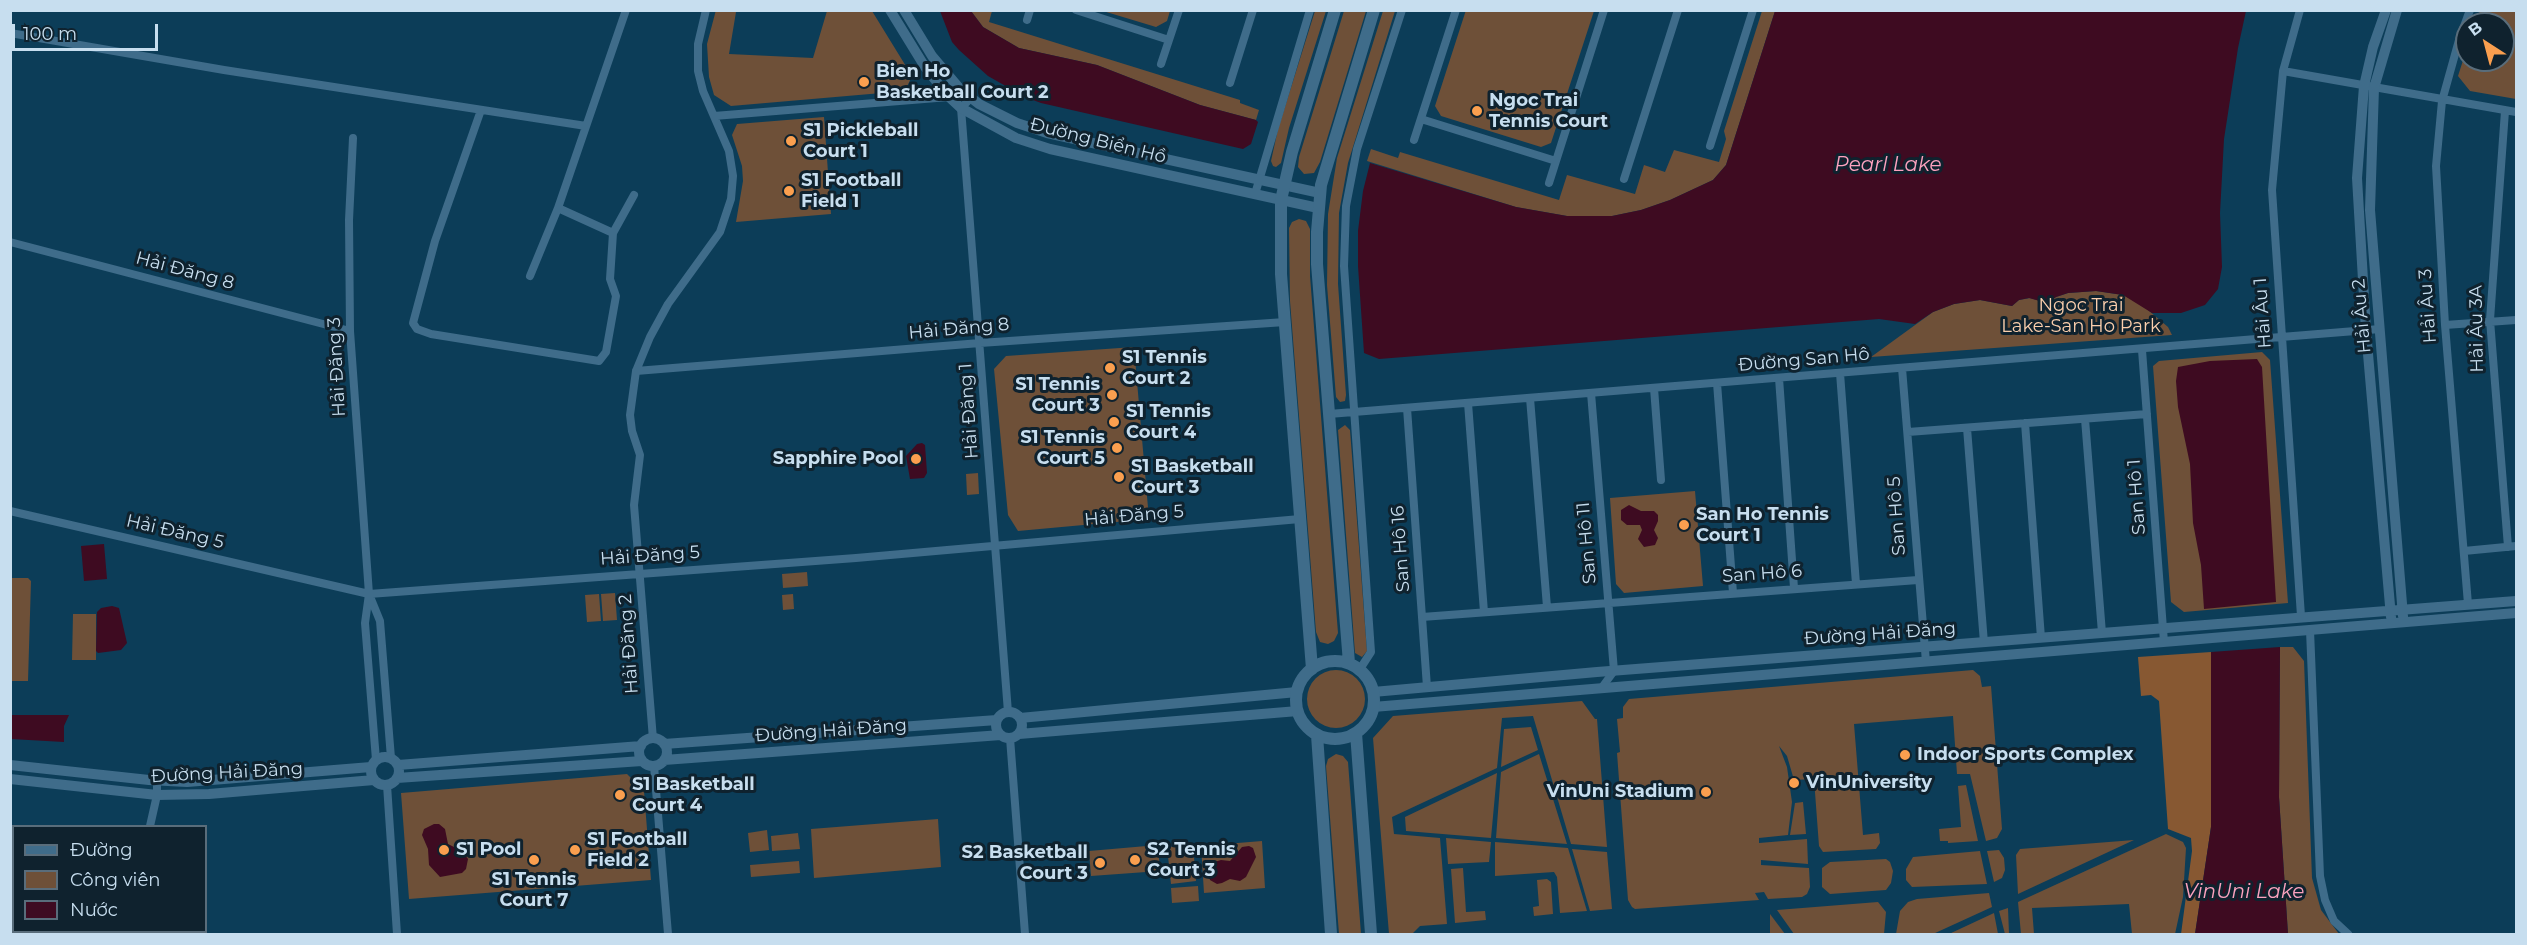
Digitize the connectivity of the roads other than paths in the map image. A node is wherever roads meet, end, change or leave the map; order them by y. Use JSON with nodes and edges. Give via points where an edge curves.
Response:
{"nodes":[{"id":1,"x":626,"y":10,"type":"edge"},
{"id":2,"x":706,"y":10,"type":"edge"},
{"id":3,"x":890,"y":10,"type":"edge"},
{"id":4,"x":904,"y":10,"type":"edge"},
{"id":5,"x":1030,"y":10,"type":"edge"},
{"id":6,"x":1076,"y":10,"type":"edge"},
{"id":7,"x":1179,"y":10,"type":"edge"},
{"id":8,"x":1253,"y":10,"type":"edge"},
{"id":9,"x":1311,"y":10,"type":"edge"},
{"id":10,"x":1335,"y":10,"type":"edge"},
{"id":11,"x":1374,"y":10,"type":"edge"},
{"id":12,"x":1402,"y":10,"type":"edge"},
{"id":13,"x":1456,"y":10,"type":"edge"},
{"id":14,"x":1604,"y":10,"type":"edge"},
{"id":15,"x":1678,"y":10,"type":"edge"},
{"id":16,"x":1753,"y":10,"type":"edge"},
{"id":17,"x":2300,"y":10,"type":"edge"},
{"id":18,"x":2386,"y":10,"type":"edge"},
{"id":19,"x":2397,"y":10,"type":"edge"},
{"id":20,"x":2470,"y":10,"type":"edge"},
{"id":21,"x":1027,"y":20,"type":"dead end"},
{"id":22,"x":10,"y":33,"type":"edge"},
{"id":23,"x":1169,"y":40,"type":"junction"},
{"id":24,"x":1161,"y":64,"type":"dead end"},
{"id":25,"x":2283,"y":71,"type":"junction"},
{"id":26,"x":1230,"y":83,"type":"dead end"},
{"id":27,"x":2369,"y":87,"type":"junction"},
{"id":28,"x":960,"y":89,"type":"junction"},
{"id":29,"x":950,"y":97,"type":"junction"},
{"id":30,"x":971,"y":98,"type":"junction"},
{"id":31,"x":2442,"y":101,"type":"junction"},
{"id":32,"x":961,"y":108,"type":"junction"},
{"id":33,"x":481,"y":110,"type":"junction"},
{"id":34,"x":2505,"y":111,"type":"junction"},
{"id":35,"x":2517,"y":112,"type":"edge"},
{"id":36,"x":714,"y":116,"type":"junction"},
{"id":37,"x":1421,"y":119,"type":"junction"},
{"id":38,"x":586,"y":126,"type":"junction"},
{"id":39,"x":353,"y":138,"type":"dead end"},
{"id":40,"x":1414,"y":140,"type":"dead end"},
{"id":41,"x":1710,"y":146,"type":"dead end"},
{"id":42,"x":1556,"y":161,"type":"junction"},
{"id":43,"x":1624,"y":179,"type":"dead end"},
{"id":44,"x":1258,"y":180,"type":"junction"},
{"id":45,"x":1549,"y":183,"type":"dead end"},
{"id":46,"x":1283,"y":186,"type":"junction"},
{"id":47,"x":1320,"y":193,"type":"junction"},
{"id":48,"x":1255,"y":194,"type":"junction"},
{"id":49,"x":634,"y":195,"type":"dead end"},
{"id":50,"x":1281,"y":200,"type":"junction"},
{"id":51,"x":558,"y":208,"type":"junction"},
{"id":52,"x":1318,"y":208,"type":"junction"},
{"id":53,"x":613,"y":233,"type":"junction"},
{"id":54,"x":10,"y":242,"type":"edge"},
{"id":55,"x":530,"y":276,"type":"dead end"},
{"id":56,"x":2490,"y":320,"type":"junction"},
{"id":57,"x":2517,"y":320,"type":"edge"},
{"id":58,"x":1285,"y":322,"type":"junction"},
{"id":59,"x":2445,"y":325,"type":"junction"},
{"id":60,"x":2380,"y":329,"type":"junction"},
{"id":61,"x":350,"y":331,"type":"junction"},
{"id":62,"x":2366,"y":331,"type":"junction"},
{"id":63,"x":2281,"y":339,"type":"junction"},
{"id":64,"x":980,"y":343,"type":"junction"},
{"id":65,"x":2142,"y":350,"type":"junction"},
{"id":66,"x":1902,"y":368,"type":"junction"},
{"id":67,"x":636,"y":371,"type":"junction"},
{"id":68,"x":1840,"y":373,"type":"junction"},
{"id":69,"x":1779,"y":378,"type":"junction"},
{"id":70,"x":1717,"y":383,"type":"junction"},
{"id":71,"x":1654,"y":388,"type":"junction"},
{"id":72,"x":1592,"y":393,"type":"junction"},
{"id":73,"x":1530,"y":398,"type":"junction"},
{"id":74,"x":1468,"y":403,"type":"junction"},
{"id":75,"x":1407,"y":408,"type":"junction"},
{"id":76,"x":1353,"y":412,"type":"junction"},
{"id":77,"x":1329,"y":414,"type":"junction"},
{"id":78,"x":2147,"y":414,"type":"junction"},
{"id":79,"x":2085,"y":419,"type":"junction"},
{"id":80,"x":2025,"y":423,"type":"junction"},
{"id":81,"x":1967,"y":428,"type":"junction"},
{"id":82,"x":1908,"y":432,"type":"junction"},
{"id":83,"x":1661,"y":480,"type":"dead end"},
{"id":84,"x":10,"y":510,"type":"edge"},
{"id":85,"x":1300,"y":519,"type":"junction"},
{"id":86,"x":995,"y":545,"type":"junction"},
{"id":87,"x":2512,"y":547,"type":"edge"},
{"id":88,"x":2464,"y":551,"type":"junction"},
{"id":89,"x":640,"y":573,"type":"junction"},
{"id":90,"x":1918,"y":579,"type":"junction"},
{"id":91,"x":1856,"y":584,"type":"junction"},
{"id":92,"x":1794,"y":588,"type":"junction"},
{"id":93,"x":1734,"y":593,"type":"junction"},
{"id":94,"x":369,"y":594,"type":"junction"},
{"id":95,"x":2517,"y":601,"type":"edge"},
{"id":96,"x":1608,"y":603,"type":"junction"},
{"id":97,"x":2468,"y":604,"type":"junction"},
{"id":98,"x":1547,"y":607,"type":"junction"},
{"id":99,"x":2402,"y":609,"type":"junction"},
{"id":100,"x":2390,"y":610,"type":"junction"},
{"id":101,"x":1484,"y":612,"type":"junction"},
{"id":102,"x":2517,"y":613,"type":"edge"},
{"id":103,"x":2301,"y":616,"type":"junction"},
{"id":104,"x":1422,"y":617,"type":"junction"},
{"id":105,"x":2398,"y":623,"type":"junction"},
{"id":106,"x":2163,"y":628,"type":"junction"},
{"id":107,"x":2310,"y":630,"type":"junction"},
{"id":108,"x":2102,"y":633,"type":"junction"},
{"id":109,"x":2041,"y":638,"type":"junction"},
{"id":110,"x":2164,"y":642,"type":"junction"},
{"id":111,"x":1984,"y":643,"type":"junction"},
{"id":112,"x":1925,"y":648,"type":"junction"},
{"id":113,"x":1926,"y":662,"type":"junction"},
{"id":114,"x":1354,"y":666,"type":"junction"},
{"id":115,"x":1312,"y":669,"type":"junction"},
{"id":116,"x":1614,"y":671,"type":"junction"},
{"id":117,"x":1597,"y":672,"type":"junction"},
{"id":118,"x":1603,"y":686,"type":"junction"},
{"id":119,"x":1428,"y":687,"type":"junction"},
{"id":120,"x":1297,"y":692,"type":"junction"},
{"id":121,"x":1373,"y":692,"type":"junction"},
{"id":122,"x":1373,"y":707,"type":"junction"},
{"id":123,"x":1298,"y":711,"type":"junction"},
{"id":124,"x":1008,"y":712,"type":"junction"},
{"id":125,"x":1020,"y":718,"type":"junction"},
{"id":126,"x":997,"y":720,"type":"junction"},
{"id":127,"x":1356,"y":733,"type":"junction"},
{"id":128,"x":1317,"y":735,"type":"junction"},
{"id":129,"x":1010,"y":736,"type":"junction"},
{"id":130,"x":653,"y":739,"type":"junction"},
{"id":131,"x":664,"y":744,"type":"junction"},
{"id":132,"x":641,"y":746,"type":"junction"},
{"id":133,"x":395,"y":761,"type":"junction"},
{"id":134,"x":642,"y":761,"type":"junction"},
{"id":135,"x":659,"y":763,"type":"junction"},
{"id":136,"x":374,"y":764,"type":"junction"},
{"id":137,"x":10,"y":765,"type":"edge"},
{"id":138,"x":397,"y":778,"type":"junction"},
{"id":139,"x":10,"y":779,"type":"edge"},
{"id":140,"x":374,"y":780,"type":"junction"},
{"id":141,"x":157,"y":781,"type":"junction"},
{"id":142,"x":387,"y":785,"type":"junction"},
{"id":143,"x":158,"y":795,"type":"junction"},
{"id":144,"x":150,"y":825,"type":"edge"},
{"id":145,"x":397,"y":934,"type":"edge"},
{"id":146,"x":668,"y":934,"type":"edge"},
{"id":147,"x":1025,"y":934,"type":"edge"},
{"id":148,"x":1331,"y":934,"type":"edge"},
{"id":149,"x":1371,"y":934,"type":"edge"},
{"id":150,"x":2348,"y":934,"type":"edge"}],
"edges":[{"from":1,"to":38,"type":"street"},
{"from":2,"to":36,"type":"street","name":"Hải Đăng 2","via":[[697,62]]},
{"from":3,"to":29,"type":"street","name":"Đường Biển Hồ","via":[[925,67]]},
{"from":4,"to":28,"type":"street","name":"Đường Biển Hồ","via":[[932,56]]},
{"from":5,"to":21,"type":"street"},
{"from":6,"to":23,"type":"street"},
{"from":7,"to":23,"type":"street"},
{"from":8,"to":26,"type":"street"},
{"from":9,"to":44,"type":"street"},
{"from":10,"to":46,"type":"main road"},
{"from":11,"to":47,"type":"main road"},
{"from":12,"to":76,"type":"street","via":[[1358,149],[1346,206],[1344,266]]},
{"from":13,"to":37,"type":"street"},
{"from":14,"to":42,"type":"street"},
{"from":15,"to":43,"type":"street"},
{"from":16,"to":41,"type":"street"},
{"from":17,"to":25,"type":"street","name":"Hải Âu 1"},
{"from":18,"to":27,"type":"street","name":"Hải Âu 2","via":[[2373,47]]},
{"from":19,"to":27,"type":"street","name":"Hải Âu 2"},
{"from":20,"to":31,"type":"street","name":"Hải Âu 3"},
{"from":22,"to":33,"type":"street"},
{"from":23,"to":24,"type":"street"},
{"from":25,"to":27,"type":"street"},
{"from":25,"to":63,"type":"street","name":"Hải Âu 1","via":[[2272,190]]},
{"from":27,"to":31,"type":"street"},
{"from":27,"to":60,"type":"street","name":"Hải Âu 2","via":[[2370,210]]},
{"from":27,"to":62,"type":"street","name":"Hải Âu 2","via":[[2357,178]]},
{"from":28,"to":29,"type":"street"},
{"from":28,"to":30,"type":"street","name":"Đường Biển Hồ"},
{"from":29,"to":32,"type":"street","name":"Đường Biển Hồ"},
{"from":29,"to":36,"type":"street"},
{"from":30,"to":32,"type":"street"},
{"from":30,"to":44,"type":"street","name":"Đường Biển Hồ","via":[[1039,131]]},
{"from":31,"to":34,"type":"street"},
{"from":31,"to":59,"type":"street","name":"Hải Âu 3","via":[[2436,166]]},
{"from":32,"to":48,"type":"street","name":"Đường Biển Hồ","via":[[987,124],[1040,146]]},
{"from":32,"to":64,"type":"street","name":"Hải Đăng 1"},
{"from":33,"to":38,"type":"street"},
{"from":33,"to":53,"type":"street","via":[[435,241],[413,323],[417,329],[599,361],[606,352],[616,296],[610,279]]},
{"from":34,"to":35,"type":"street"},
{"from":34,"to":56,"type":"street","name":"Hải Âu 3A"},
{"from":36,"to":67,"type":"street","name":"Hải Đăng 2","via":[[732,167],[728,212],[714,242],[662,313]]},
{"from":37,"to":40,"type":"street"},
{"from":37,"to":42,"type":"street"},
{"from":38,"to":51,"type":"street"},
{"from":39,"to":61,"type":"street","name":"Hải Đăng 3"},
{"from":42,"to":45,"type":"street"},
{"from":44,"to":46,"type":"street","name":"Đường Biển Hồ"},
{"from":44,"to":48,"type":"street"},
{"from":46,"to":47,"type":"street","name":"Đường Biển Hồ"},
{"from":46,"to":50,"type":"main road"},
{"from":47,"to":52,"type":"main road"},
{"from":48,"to":50,"type":"street","name":"Đường Biển Hồ"},
{"from":49,"to":53,"type":"street"},
{"from":50,"to":52,"type":"street","name":"Đường Biển Hồ"},
{"from":50,"to":58,"type":"main road"},
{"from":51,"to":53,"type":"street"},
{"from":51,"to":55,"type":"street"},
{"from":52,"to":77,"type":"main road","via":[[1317,264]]},
{"from":54,"to":61,"type":"street","name":"Hải Đăng 8"},
{"from":56,"to":57,"type":"street"},
{"from":56,"to":59,"type":"street"},
{"from":56,"to":87,"type":"street","name":"Hải Âu 3A"},
{"from":58,"to":64,"type":"street","name":"Hải Đăng 8"},
{"from":58,"to":85,"type":"main road"},
{"from":59,"to":88,"type":"street","name":"Hải Âu 3"},
{"from":60,"to":62,"type":"street","name":"Đường San Hô"},
{"from":60,"to":99,"type":"street","name":"Hải Âu 2"},
{"from":61,"to":94,"type":"street","name":"Hải Đăng 3"},
{"from":62,"to":63,"type":"street","name":"Đường San Hô"},
{"from":62,"to":100,"type":"street","name":"Hải Âu 2"},
{"from":63,"to":65,"type":"street","name":"Đường San Hô"},
{"from":63,"to":103,"type":"street","name":"Hải Âu 1"},
{"from":64,"to":67,"type":"street","name":"Hải Đăng 8"},
{"from":64,"to":86,"type":"street","name":"Hải Đăng 1"},
{"from":65,"to":66,"type":"street","name":"Đường San Hô"},
{"from":65,"to":78,"type":"street","name":"San Hô 1"},
{"from":66,"to":68,"type":"street","name":"Đường San Hô"},
{"from":66,"to":82,"type":"street","name":"San Hô 5"},
{"from":67,"to":89,"type":"street","name":"Hải Đăng 2","via":[[630,421],[640,455],[634,505]]},
{"from":68,"to":69,"type":"street","name":"Đường San Hô"},
{"from":68,"to":91,"type":"street"},
{"from":69,"to":70,"type":"street","name":"Đường San Hô"},
{"from":69,"to":92,"type":"street"},
{"from":70,"to":71,"type":"street","name":"Đường San Hô"},
{"from":70,"to":93,"type":"street"},
{"from":71,"to":72,"type":"street","name":"Đường San Hô"},
{"from":71,"to":83,"type":"street"},
{"from":72,"to":73,"type":"street","name":"Đường San Hô"},
{"from":72,"to":96,"type":"street","name":"San Hô 11"},
{"from":73,"to":74,"type":"street","name":"Đường San Hô"},
{"from":73,"to":98,"type":"street"},
{"from":74,"to":75,"type":"street","name":"Đường San Hô"},
{"from":74,"to":101,"type":"street"},
{"from":75,"to":76,"type":"street","name":"Đường San Hô"},
{"from":75,"to":104,"type":"street","name":"San Hô 16"},
{"from":76,"to":77,"type":"street","name":"Đường San Hô"},
{"from":76,"to":114,"type":"street","via":[[1371,652]]},
{"from":77,"to":114,"type":"main road"},
{"from":78,"to":79,"type":"street"},
{"from":78,"to":106,"type":"street","name":"San Hô 1"},
{"from":79,"to":80,"type":"street"},
{"from":79,"to":108,"type":"street"},
{"from":80,"to":81,"type":"street"},
{"from":80,"to":109,"type":"street"},
{"from":81,"to":82,"type":"street"},
{"from":81,"to":111,"type":"street"},
{"from":82,"to":90,"type":"street","name":"San Hô 5"},
{"from":84,"to":94,"type":"street","name":"Hải Đăng 5"},
{"from":85,"to":86,"type":"street","name":"Hải Đăng 5"},
{"from":85,"to":115,"type":"main road"},
{"from":86,"to":89,"type":"street","name":"Hải Đăng 5"},
{"from":86,"to":124,"type":"street","name":"Hải Đăng 1"},
{"from":87,"to":88,"type":"street"},
{"from":88,"to":97,"type":"street","name":"Hải Âu 3"},
{"from":89,"to":94,"type":"street","name":"Hải Đăng 5"},
{"from":89,"to":130,"type":"street","name":"Hải Đăng 2"},
{"from":90,"to":91,"type":"street","name":"San Hô 6"},
{"from":90,"to":112,"type":"street","name":"San Hô 5"},
{"from":91,"to":92,"type":"street","name":"San Hô 6"},
{"from":92,"to":93,"type":"street","name":"San Hô 6"},
{"from":93,"to":96,"type":"street","name":"San Hô 6"},
{"from":94,"to":133,"type":"street","name":"Hải Đăng 3","via":[[380,621]]},
{"from":94,"to":136,"type":"street","name":"Hải Đăng 3","via":[[365,622]]},
{"from":95,"to":97,"type":"street","name":"Đường Hải Đăng"},
{"from":96,"to":98,"type":"street","name":"San Hô 6"},
{"from":96,"to":116,"type":"street","name":"San Hô 11"},
{"from":97,"to":99,"type":"street","name":"Đường Hải Đăng"},
{"from":98,"to":101,"type":"street","name":"San Hô 6"},
{"from":99,"to":100,"type":"street","name":"Đường Hải Đăng"},
{"from":99,"to":105,"type":"street","name":"Hải Âu 2"},
{"from":100,"to":103,"type":"street","name":"Đường Hải Đăng"},
{"from":100,"to":105,"type":"street","name":"Hải Âu 2"},
{"from":101,"to":104,"type":"street","name":"San Hô 6"},
{"from":102,"to":105,"type":"street","name":"Đường Hải Đăng"},
{"from":103,"to":106,"type":"street","name":"Đường Hải Đăng"},
{"from":104,"to":119,"type":"street","name":"San Hô 16"},
{"from":105,"to":107,"type":"street","name":"Đường Hải Đăng"},
{"from":106,"to":108,"type":"street","name":"Đường Hải Đăng"},
{"from":106,"to":110,"type":"street","name":"San Hô 1"},
{"from":107,"to":110,"type":"street","name":"Đường Hải Đăng"},
{"from":107,"to":150,"type":"street","via":[[2320,876],[2334,921]]},
{"from":108,"to":109,"type":"street","name":"Đường Hải Đăng"},
{"from":109,"to":111,"type":"street","name":"Đường Hải Đăng"},
{"from":110,"to":113,"type":"street","name":"Đường Hải Đăng"},
{"from":111,"to":112,"type":"street","name":"Đường Hải Đăng"},
{"from":112,"to":113,"type":"street","name":"San Hô 5"},
{"from":112,"to":116,"type":"street","name":"Đường Hải Đăng"},
{"from":113,"to":118,"type":"street","name":"Đường Hải Đăng"},
{"from":114,"to":115,"type":"main road","via":[[1333,661]]},
{"from":114,"to":121,"type":"main road","via":[[1366,676]]},
{"from":115,"to":120,"type":"main road"},
{"from":116,"to":117,"type":"street","name":"Đường Hải Đăng"},
{"from":116,"to":118,"type":"street"},
{"from":117,"to":118,"type":"street"},
{"from":117,"to":119,"type":"street","name":"Đường Hải Đăng"},
{"from":118,"to":122,"type":"street","name":"Đường Hải Đăng"},
{"from":119,"to":121,"type":"street","name":"Đường Hải Đăng"},
{"from":120,"to":123,"type":"main road"},
{"from":120,"to":125,"type":"street"},
{"from":121,"to":122,"type":"main road"},
{"from":122,"to":127,"type":"main road"},
{"from":123,"to":128,"type":"main road"},
{"from":123,"to":129,"type":"street","name":"Đường Hải Đăng"},
{"from":124,"to":125,"type":"street"},
{"from":124,"to":126,"type":"street"},
{"from":125,"to":129,"type":"street","via":[[1022,727]]},
{"from":126,"to":129,"type":"street","via":[[997,730]]},
{"from":126,"to":131,"type":"street","name":"Đường Hải Đăng"},
{"from":127,"to":128,"type":"main road","via":[[1344,738]]},
{"from":127,"to":149,"type":"main road"},
{"from":128,"to":148,"type":"main road"},
{"from":129,"to":135,"type":"street","name":"Đường Hải Đăng"},
{"from":129,"to":147,"type":"street"},
{"from":130,"to":131,"type":"street"},
{"from":130,"to":132,"type":"street"},
{"from":131,"to":135,"type":"street","via":[[667,755]]},
{"from":132,"to":133,"type":"street"},
{"from":132,"to":134,"type":"street"},
{"from":133,"to":136,"type":"street","via":[[382,757]]},
{"from":133,"to":138,"type":"street"},
{"from":134,"to":135,"type":"street"},
{"from":134,"to":138,"type":"street"},
{"from":135,"to":146,"type":"street"},
{"from":136,"to":140,"type":"street"},
{"from":136,"to":141,"type":"street","name":"Đường Hải Đăng","via":[[203,781]]},
{"from":137,"to":141,"type":"street","name":"Đường Hải Đăng"},
{"from":138,"to":142,"type":"street"},
{"from":139,"to":143,"type":"street","name":"Đường Hải Đăng"},
{"from":140,"to":142,"type":"street"},
{"from":140,"to":143,"type":"street","name":"Đường Hải Đăng"},
{"from":141,"to":143,"type":"street"},
{"from":142,"to":145,"type":"street"},
{"from":143,"to":144,"type":"street"}]}
